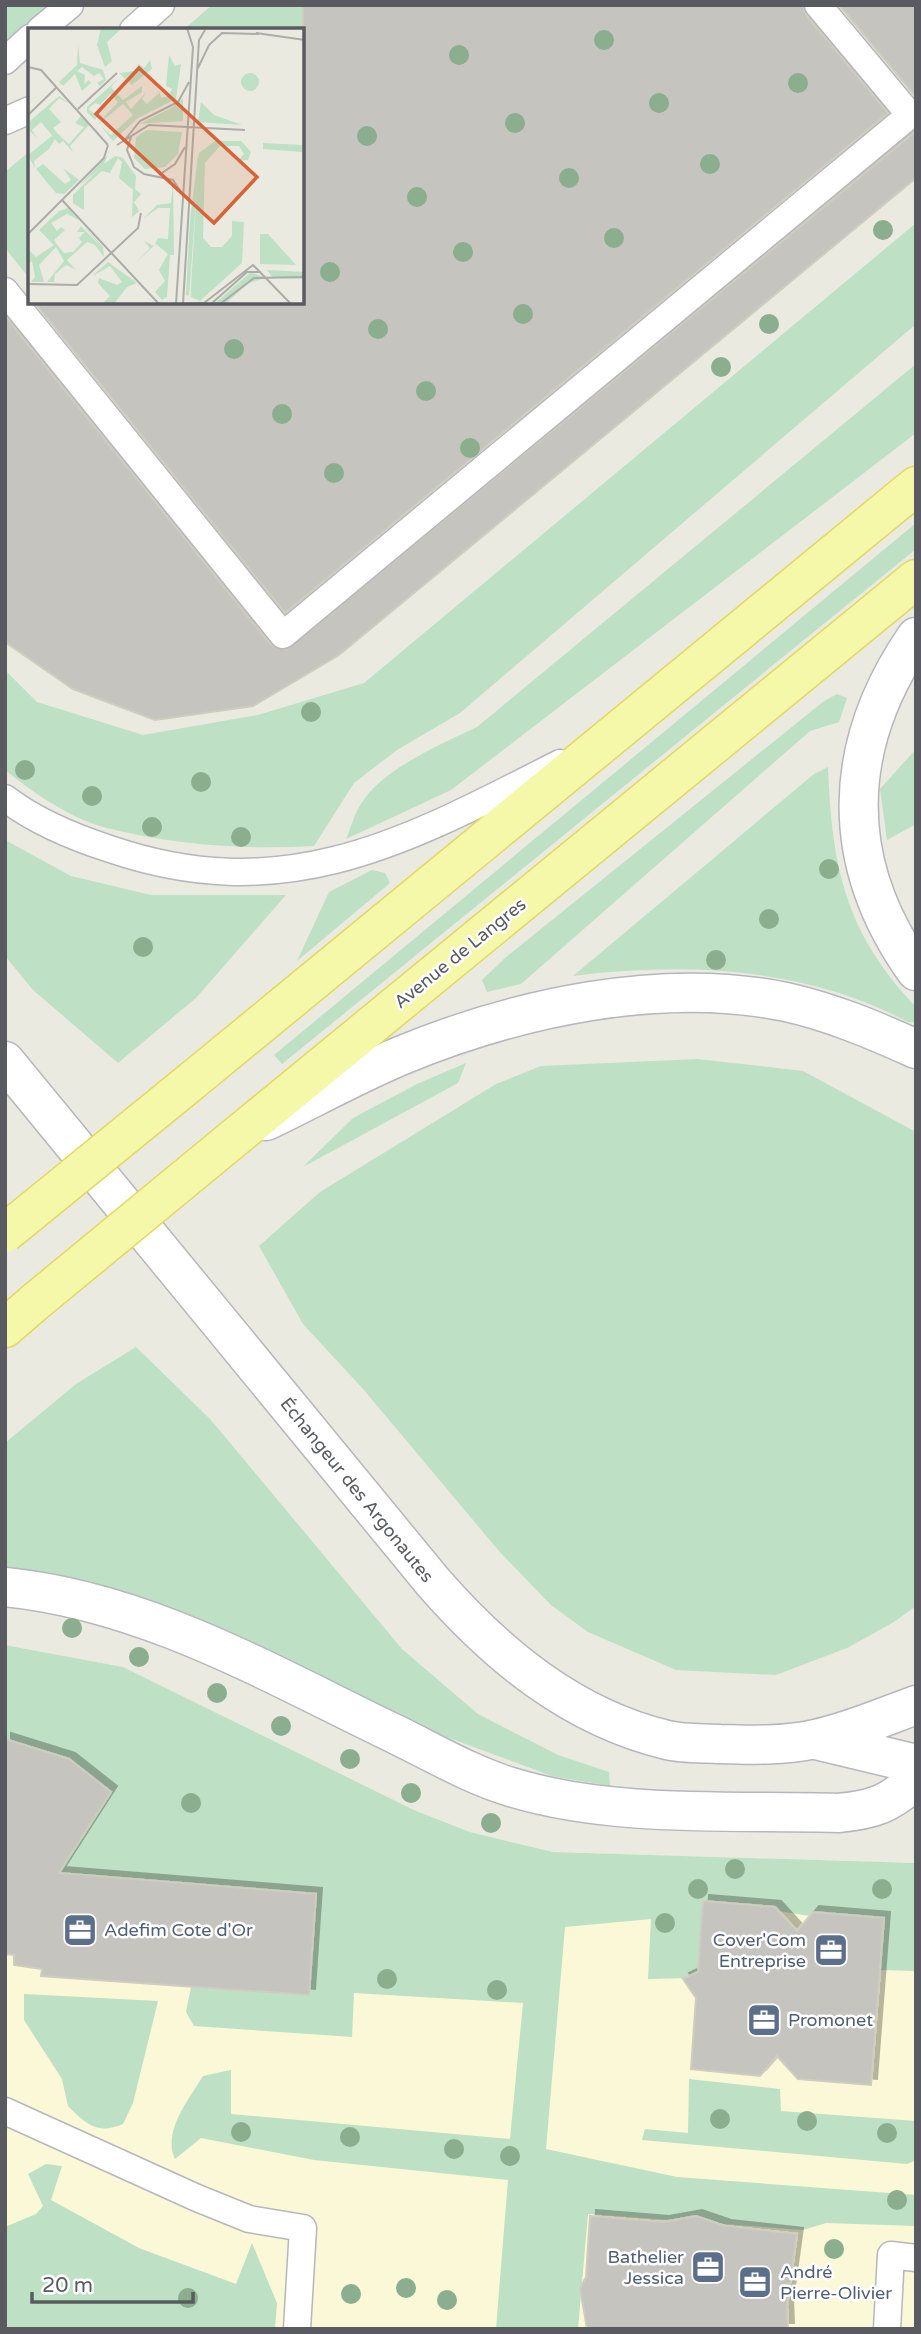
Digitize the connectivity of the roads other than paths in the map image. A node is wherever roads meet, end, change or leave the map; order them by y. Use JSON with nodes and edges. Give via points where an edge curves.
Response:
{"nodes":[{"id":1,"x":70,"y":5,"type":"edge"},
{"id":2,"x":161,"y":5,"type":"edge"},
{"id":3,"x":818,"y":5,"type":"edge"},
{"id":4,"x":42,"y":28,"type":"edge"},
{"id":5,"x":135,"y":28,"type":"edge"},
{"id":6,"x":28,"y":40,"type":"edge"},
{"id":7,"x":5,"y":61,"type":"edge"},
{"id":8,"x":28,"y":111,"type":"edge"},
{"id":9,"x":5,"y":121,"type":"edge"},
{"id":10,"x":5,"y":291,"type":"edge"},
{"id":11,"x":916,"y":486,"type":"edge"},
{"id":12,"x":916,"y":579,"type":"edge"},
{"id":13,"x":916,"y":637,"type":"edge"},
{"id":14,"x":606,"y":741,"type":"junction"},
{"id":15,"x":5,"y":798,"type":"edge"},
{"id":16,"x":916,"y":971,"type":"edge"},
{"id":17,"x":916,"y":1049,"type":"edge"},
{"id":18,"x":5,"y":1061,"type":"edge"},
{"id":19,"x":239,"y":1134,"type":"junction"},
{"id":20,"x":5,"y":1233,"type":"edge"},
{"id":21,"x":5,"y":1328,"type":"edge"},
{"id":22,"x":5,"y":1587,"type":"edge"},
{"id":23,"x":916,"y":1705,"type":"edge"},
{"id":24,"x":814,"y":1740,"type":"junction"},
{"id":25,"x":916,"y":1764,"type":"edge"},
{"id":26,"x":916,"y":1779,"type":"edge"},
{"id":27,"x":5,"y":2111,"type":"edge"},
{"id":28,"x":916,"y":2259,"type":"edge"},
{"id":29,"x":297,"y":2329,"type":"edge"},
{"id":30,"x":887,"y":2329,"type":"edge"}],
"edges":[{"from":1,"to":4,"type":"lane"},
{"from":2,"to":5,"type":"lane"},
{"from":3,"to":10,"type":"lane","via":[[910,115],[283,635]]},
{"from":6,"to":7,"type":"lane"},
{"from":8,"to":9,"type":"lane"},
{"from":11,"to":14,"type":"main road"},
{"from":12,"to":19,"type":"main road","name":"Avenue de Langres"},
{"from":13,"to":16,"type":"street","via":[[883,692],[865,744],[857,791],[867,867],[891,927]]},
{"from":14,"to":15,"type":"lane","via":[[396,843],[354,858],[284,872],[184,867],[135,858],[48,825]]},
{"from":14,"to":20,"type":"main road","bridge":true},
{"from":17,"to":19,"type":"street","via":[[837,1016],[785,1002],[670,992],[602,1000],[524,1015],[401,1056]]},
{"from":18,"to":24,"type":"street","name":"Échangeur des Argonautes","via":[[433,1582],[470,1625],[514,1664],[614,1723],[668,1741],[747,1745]]},
{"from":19,"to":21,"type":"main road","name":"Avenue de Langres","bridge":true},
{"from":22,"to":26,"type":"street","via":[[100,1603],[154,1622],[207,1643],[465,1768],[509,1787],[568,1801],[838,1813],[888,1804]]},
{"from":23,"to":24,"type":"street","name":"Échangeur des Argonautes"},
{"from":24,"to":25,"type":"street","name":"Échangeur des Argonautes"},
{"from":27,"to":29,"type":"lane","via":[[197,2199],[249,2219],[303,2228]]},
{"from":28,"to":30,"type":"lane","via":[[891,2255]]}]}
